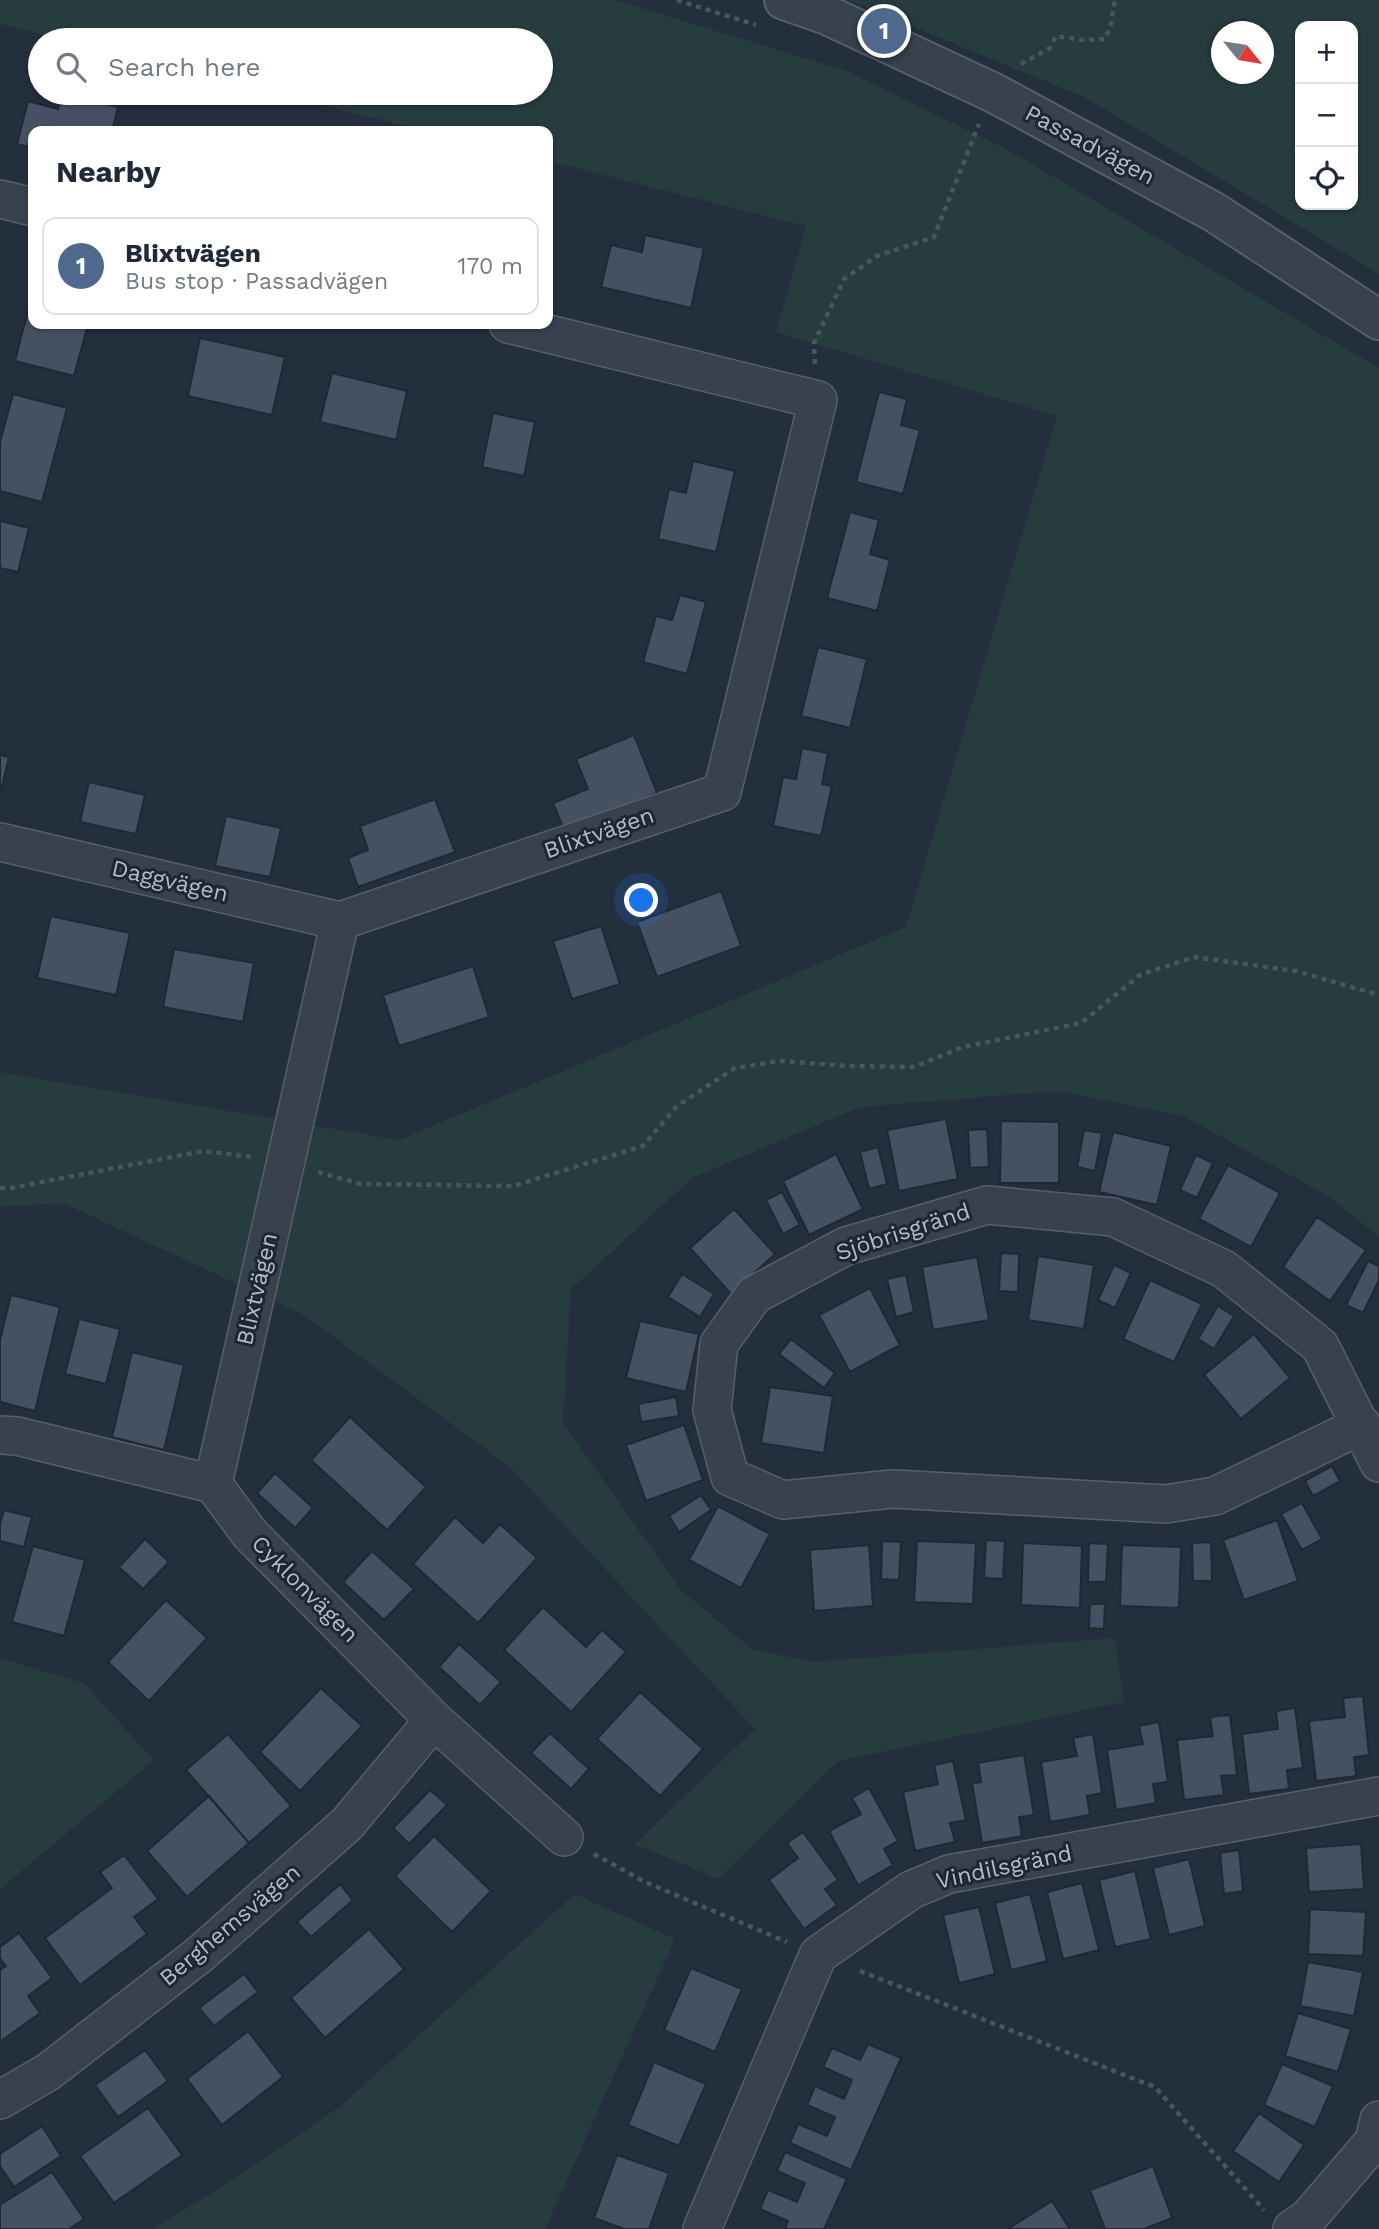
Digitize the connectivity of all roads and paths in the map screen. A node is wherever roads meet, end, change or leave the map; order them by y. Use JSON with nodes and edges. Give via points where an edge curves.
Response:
{"nodes":[{"id":1,"x":784,"y":0,"type":"edge"},
{"id":2,"x":1115,"y":0,"type":"edge"},
{"id":3,"x":989,"y":102,"type":"junction"},
{"id":4,"x":0,"y":199,"type":"edge"},
{"id":5,"x":28,"y":206,"type":"edge"},
{"id":6,"x":1379,"y":320,"type":"edge"},
{"id":7,"x":528,"y":329,"type":"edge"},
{"id":8,"x":814,"y":343,"type":"dead end"},
{"id":9,"x":0,"y":842,"type":"edge"},
{"id":10,"x":340,"y":921,"type":"junction"},
{"id":11,"x":1379,"y":995,"type":"edge"},
{"id":12,"x":285,"y":1161,"type":"junction"},
{"id":13,"x":0,"y":1188,"type":"edge"},
{"id":14,"x":1362,"y":1425,"type":"junction"},
{"id":15,"x":0,"y":1435,"type":"edge"},
{"id":16,"x":1379,"y":1463,"type":"edge"},
{"id":17,"x":213,"y":1484,"type":"junction"},
{"id":18,"x":435,"y":1720,"type":"junction"},
{"id":19,"x":1379,"y":1796,"type":"edge"},
{"id":20,"x":564,"y":1837,"type":"joint"},
{"id":21,"x":818,"y":1955,"type":"junction"},
{"id":22,"x":0,"y":2100,"type":"edge"},
{"id":23,"x":1377,"y":2134,"type":"edge"},
{"id":24,"x":1282,"y":2224,"type":"edge"},
{"id":25,"x":702,"y":2229,"type":"edge"}],
"edges":[{"from":1,"to":3,"type":"street","name":"Passadvägen","via":[[827,15]]},
{"from":2,"to":3,"type":"path","via":[[1105,39],[1056,36],[1050,48],[1022,63]]},
{"from":3,"to":6,"type":"street","name":"Passadvägen","via":[[1214,212]]},
{"from":3,"to":8,"type":"path","via":[[934,237],[877,256],[844,279]]},
{"from":4,"to":5,"type":"street"},
{"from":7,"to":10,"type":"street","name":"Blixtvägen","via":[[818,400],[722,792]]},
{"from":9,"to":10,"type":"street","name":"Daggvägen"},
{"from":10,"to":12,"type":"street","name":"Blixtvägen"},
{"from":11,"to":12,"type":"path","via":[[1296,971],[1194,957],[1140,975],[1081,1023],[963,1047],[914,1067],[780,1061],[735,1068],[677,1106],[643,1146],[513,1186],[360,1184]]},
{"from":12,"to":13,"type":"path","via":[[203,1151]]},
{"from":12,"to":17,"type":"street","name":"Blixtvägen"},
{"from":14,"to":14,"type":"street","name":"Sjöbrisgränd","via":[[1320,1346],[1224,1269],[1113,1217],[987,1205],[846,1246],[754,1295],[719,1344],[712,1410],[730,1477],[783,1500],[893,1489],[1166,1504],[1215,1496]]},
{"from":14,"to":16,"type":"street","name":"Sjöbrisgränd"},
{"from":15,"to":17,"type":"street"},
{"from":17,"to":18,"type":"street","name":"Cyklonvägen","via":[[250,1534]]},
{"from":18,"to":20,"type":"street","name":"Cyklonvägen"},
{"from":18,"to":22,"type":"street","name":"Berghemsvägen","via":[[347,1824],[199,1955],[48,2072]]},
{"from":19,"to":21,"type":"street","name":"Vindilsgränd","via":[[949,1874],[911,1889]]},
{"from":20,"to":21,"type":"path","via":[[645,1882]]},
{"from":21,"to":24,"type":"path","via":[[1155,2087]]},
{"from":21,"to":25,"type":"street"},
{"from":23,"to":24,"type":"street","via":[[1308,2218]]}]}
